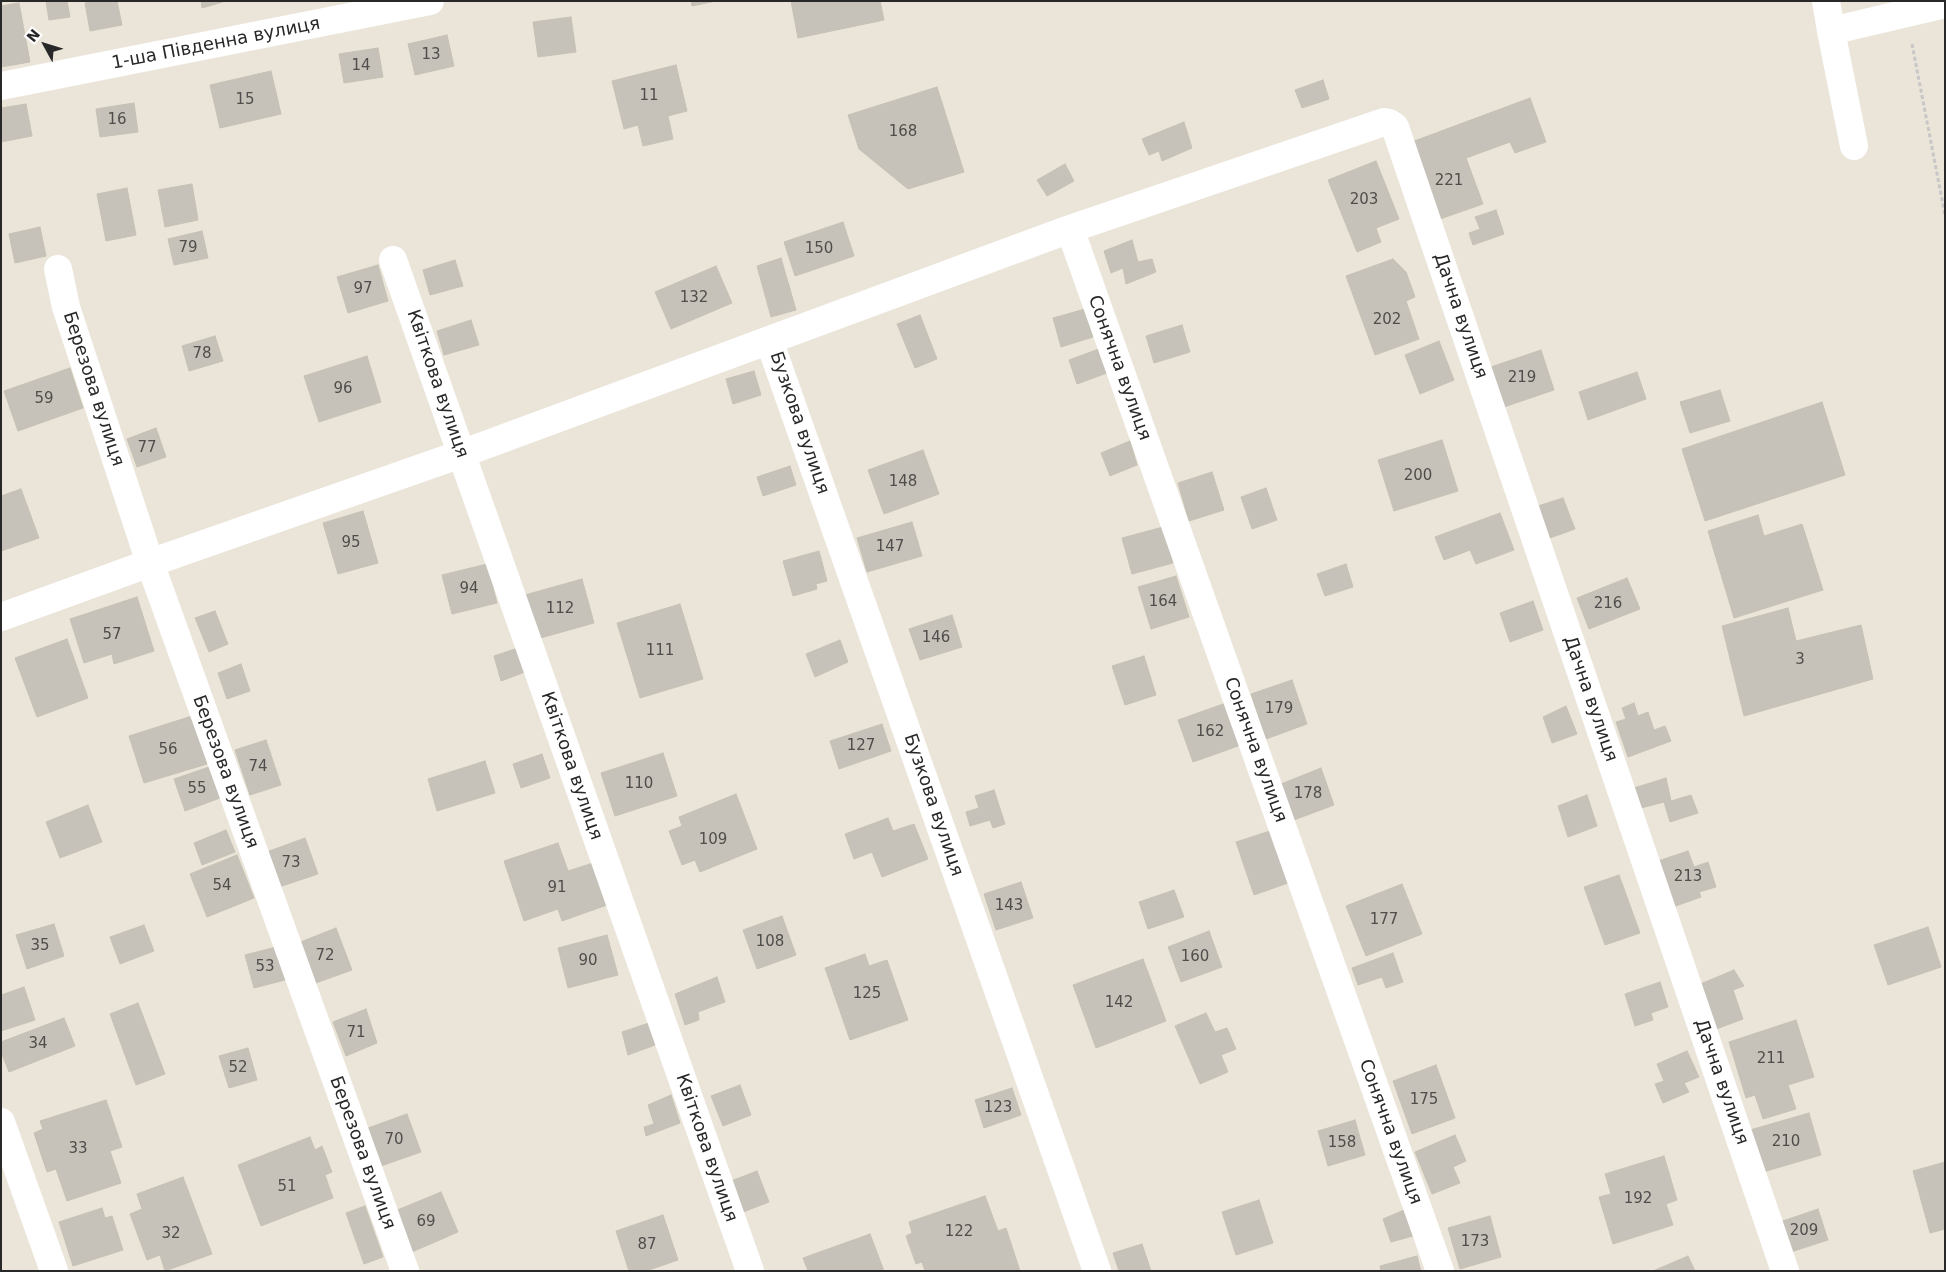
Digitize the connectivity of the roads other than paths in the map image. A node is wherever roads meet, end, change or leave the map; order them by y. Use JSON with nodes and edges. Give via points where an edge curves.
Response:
{"nodes":[{"id":1,"x":430,"y":1,"type":"edge"},
{"id":2,"x":1826,"y":1,"type":"edge"},
{"id":3,"x":1945,"y":4,"type":"edge"},
{"id":4,"x":1831,"y":31,"type":"junction"},
{"id":5,"x":1,"y":86,"type":"edge"},
{"id":6,"x":1854,"y":146,"type":"dead end"},
{"id":7,"x":1070,"y":229,"type":"junction"},
{"id":8,"x":393,"y":260,"type":"dead end"},
{"id":9,"x":58,"y":269,"type":"dead end"},
{"id":10,"x":770,"y":340,"type":"junction"},
{"id":11,"x":462,"y":454,"type":"junction"},
{"id":12,"x":150,"y":563,"type":"junction"},
{"id":13,"x":1,"y":618,"type":"edge"},
{"id":14,"x":1,"y":1122,"type":"edge"},
{"id":15,"x":54,"y":1271,"type":"edge"},
{"id":16,"x":405,"y":1271,"type":"edge"},
{"id":17,"x":750,"y":1271,"type":"edge"},
{"id":18,"x":1097,"y":1271,"type":"edge"},
{"id":19,"x":1440,"y":1271,"type":"edge"},
{"id":20,"x":1785,"y":1271,"type":"edge"}],
"edges":[{"from":1,"to":5,"type":"street","name":"1-ша Південна вулиця"},
{"from":2,"to":4,"type":"street"},
{"from":3,"to":4,"type":"street"},
{"from":4,"to":6,"type":"street"},
{"from":7,"to":10,"type":"street"},
{"from":7,"to":19,"type":"street","name":"Сонячна вулиця"},
{"from":7,"to":20,"type":"street","name":"Дачна вулиця","via":[[1384,122],[1395,127]]},
{"from":8,"to":11,"type":"street","name":"Квіткова вулиця"},
{"from":9,"to":12,"type":"street","name":"Березова вулиця","via":[[66,307]]},
{"from":10,"to":11,"type":"street"},
{"from":10,"to":18,"type":"street","name":"Бузкова вулиця"},
{"from":11,"to":12,"type":"street"},
{"from":11,"to":17,"type":"street","name":"Квіткова вулиця"},
{"from":12,"to":13,"type":"street"},
{"from":12,"to":16,"type":"street","name":"Березова вулиця"},
{"from":14,"to":15,"type":"street"}]}
